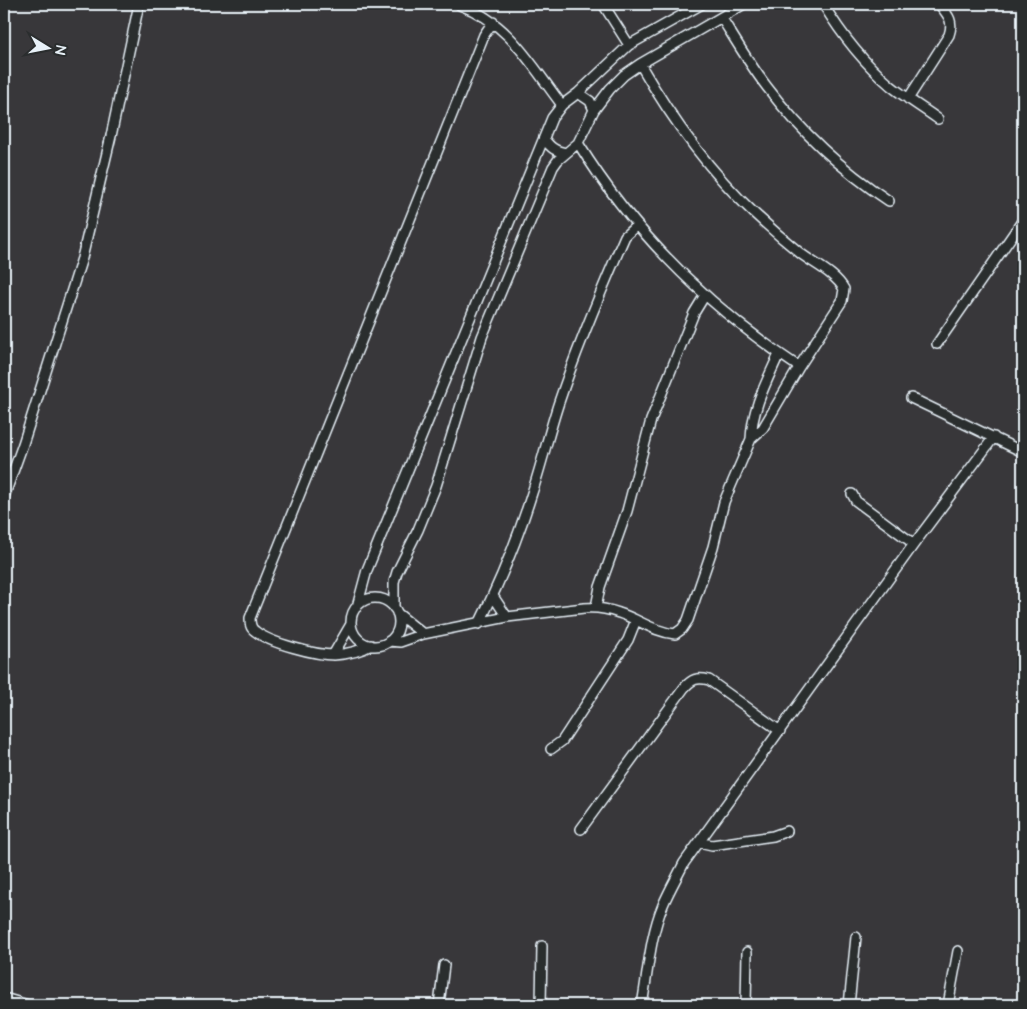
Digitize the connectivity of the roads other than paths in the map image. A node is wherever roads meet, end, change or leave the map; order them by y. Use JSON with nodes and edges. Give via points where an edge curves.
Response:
{"nodes":[{"id":1,"x":139,"y":4,"type":"edge"},
{"id":2,"x":603,"y":4,"type":"edge"},
{"id":3,"x":702,"y":4,"type":"edge"},
{"id":4,"x":744,"y":4,"type":"edge"},
{"id":5,"x":822,"y":4,"type":"edge"},
{"id":6,"x":939,"y":4,"type":"edge"},
{"id":7,"x":460,"y":5,"type":"edge"},
{"id":8,"x":721,"y":17,"type":"junction"},
{"id":9,"x":493,"y":22,"type":"junction"},
{"id":10,"x":629,"y":45,"type":"junction"},
{"id":11,"x":640,"y":64,"type":"junction"},
{"id":12,"x":578,"y":93,"type":"junction"},
{"id":13,"x":908,"y":98,"type":"junction"},
{"id":14,"x":562,"y":105,"type":"junction"},
{"id":15,"x":594,"y":110,"type":"junction"},
{"id":16,"x":938,"y":119,"type":"dead end"},
{"id":17,"x":544,"y":140,"type":"junction"},
{"id":18,"x":578,"y":143,"type":"junction"},
{"id":19,"x":566,"y":153,"type":"junction"},
{"id":20,"x":889,"y":201,"type":"dead end"},
{"id":21,"x":1023,"y":220,"type":"edge"},
{"id":22,"x":636,"y":225,"type":"junction"},
{"id":23,"x":705,"y":295,"type":"junction"},
{"id":24,"x":937,"y":344,"type":"dead end"},
{"id":25,"x":779,"y":354,"type":"junction"},
{"id":26,"x":799,"y":367,"type":"junction"},
{"id":27,"x":911,"y":398,"type":"dead end"},
{"id":28,"x":994,"y":437,"type":"junction"},
{"id":29,"x":751,"y":439,"type":"junction"},
{"id":30,"x":1023,"y":452,"type":"edge"},
{"id":31,"x":852,"y":494,"type":"dead end"},
{"id":32,"x":4,"y":497,"type":"edge"},
{"id":33,"x":914,"y":544,"type":"junction"},
{"id":34,"x":493,"y":596,"type":"junction"},
{"id":35,"x":357,"y":607,"type":"junction"},
{"id":36,"x":596,"y":608,"type":"junction"},
{"id":37,"x":395,"y":611,"type":"junction"},
{"id":38,"x":507,"y":617,"type":"junction"},
{"id":39,"x":636,"y":620,"type":"junction"},
{"id":40,"x":351,"y":624,"type":"junction"},
{"id":41,"x":479,"y":624,"type":"junction"},
{"id":42,"x":423,"y":634,"type":"junction"},
{"id":43,"x":389,"y":641,"type":"junction"},
{"id":44,"x":371,"y":645,"type":"junction"},
{"id":45,"x":333,"y":655,"type":"junction"},
{"id":46,"x":780,"y":731,"type":"junction"},
{"id":47,"x":551,"y":749,"type":"dead end"},
{"id":48,"x":581,"y":829,"type":"dead end"},
{"id":49,"x":787,"y":831,"type":"dead end"},
{"id":50,"x":699,"y":842,"type":"junction"},
{"id":51,"x":856,"y":937,"type":"dead end"},
{"id":52,"x":542,"y":946,"type":"dead end"},
{"id":53,"x":958,"y":951,"type":"dead end"},
{"id":54,"x":747,"y":952,"type":"dead end"},
{"id":55,"x":444,"y":965,"type":"dead end"},
{"id":56,"x":4,"y":998,"type":"edge"},
{"id":57,"x":28,"y":1005,"type":"edge"},
{"id":58,"x":439,"y":1005,"type":"edge"},
{"id":59,"x":541,"y":1005,"type":"edge"},
{"id":60,"x":642,"y":1005,"type":"edge"},
{"id":61,"x":746,"y":1005,"type":"edge"},
{"id":62,"x":849,"y":1005,"type":"edge"},
{"id":63,"x":948,"y":1005,"type":"edge"}],
"edges":[{"from":1,"to":32,"type":"street","via":[[82,258]]},
{"from":2,"to":10,"type":"street"},
{"from":3,"to":10,"type":"street"},
{"from":4,"to":8,"type":"street"},
{"from":5,"to":13,"type":"street","via":[[876,73]]},
{"from":6,"to":13,"type":"street","via":[[952,19],[952,28]]},
{"from":7,"to":9,"type":"street","via":[[476,10]]},
{"from":8,"to":11,"type":"street"},
{"from":8,"to":20,"type":"street","via":[[766,86],[797,124],[854,176]]},
{"from":9,"to":14,"type":"street","via":[[520,48]]},
{"from":9,"to":45,"type":"street","via":[[484,35],[250,618],[251,626],[264,636],[290,646]]},
{"from":10,"to":12,"type":"street"},
{"from":11,"to":15,"type":"street","via":[[610,89]]},
{"from":11,"to":26,"type":"street","via":[[711,168],[776,232],[837,279],[844,289],[842,301]]},
{"from":12,"to":14,"type":"street"},
{"from":12,"to":15,"type":"street","via":[[590,101]]},
{"from":13,"to":16,"type":"street"},
{"from":14,"to":17,"type":"street","via":[[552,118]]},
{"from":15,"to":18,"type":"street"},
{"from":17,"to":19,"type":"street","via":[[557,152]]},
{"from":17,"to":35,"type":"street","via":[[367,570]]},
{"from":18,"to":19,"type":"street"},
{"from":18,"to":22,"type":"street"},
{"from":19,"to":37,"type":"street","via":[[553,167],[482,337],[436,486],[394,582]]},
{"from":21,"to":24,"type":"street"},
{"from":22,"to":23,"type":"street"},
{"from":22,"to":34,"type":"street","via":[[625,236],[582,334],[532,494]]},
{"from":23,"to":25,"type":"street"},
{"from":23,"to":36,"type":"street","via":[[694,313],[651,420],[627,512],[600,587]]},
{"from":25,"to":26,"type":"street"},
{"from":25,"to":29,"type":"street","via":[[756,407]]},
{"from":26,"to":29,"type":"street","via":[[763,428]]},
{"from":27,"to":28,"type":"street"},
{"from":28,"to":30,"type":"street"},
{"from":28,"to":33,"type":"street"},
{"from":29,"to":39,"type":"street","via":[[724,502],[706,570],[688,620],[675,634]]},
{"from":31,"to":33,"type":"street","via":[[856,501]]},
{"from":33,"to":46,"type":"street"},
{"from":34,"to":38,"type":"street"},
{"from":34,"to":41,"type":"street"},
{"from":35,"to":37,"type":"street","via":[[372,598],[384,600]]},
{"from":35,"to":40,"type":"street"},
{"from":36,"to":38,"type":"street"},
{"from":36,"to":39,"type":"street"},
{"from":37,"to":42,"type":"street"},
{"from":37,"to":43,"type":"street","via":[[398,626]]},
{"from":38,"to":41,"type":"street"},
{"from":39,"to":47,"type":"street","via":[[628,640],[562,742]]},
{"from":40,"to":44,"type":"street","via":[[356,636]]},
{"from":40,"to":45,"type":"street"},
{"from":41,"to":42,"type":"street"},
{"from":42,"to":43,"type":"street","via":[[400,642]]},
{"from":43,"to":44,"type":"street"},
{"from":44,"to":45,"type":"street","via":[[358,652]]},
{"from":46,"to":48,"type":"street","via":[[709,680],[691,681]]},
{"from":46,"to":50,"type":"street"},
{"from":49,"to":50,"type":"street","via":[[712,845]]},
{"from":50,"to":60,"type":"street","via":[[684,863],[663,906],[653,938]]},
{"from":51,"to":62,"type":"street"},
{"from":52,"to":59,"type":"street"},
{"from":53,"to":63,"type":"street"},
{"from":54,"to":61,"type":"street"},
{"from":55,"to":58,"type":"street"},
{"from":56,"to":57,"type":"street"}]}
